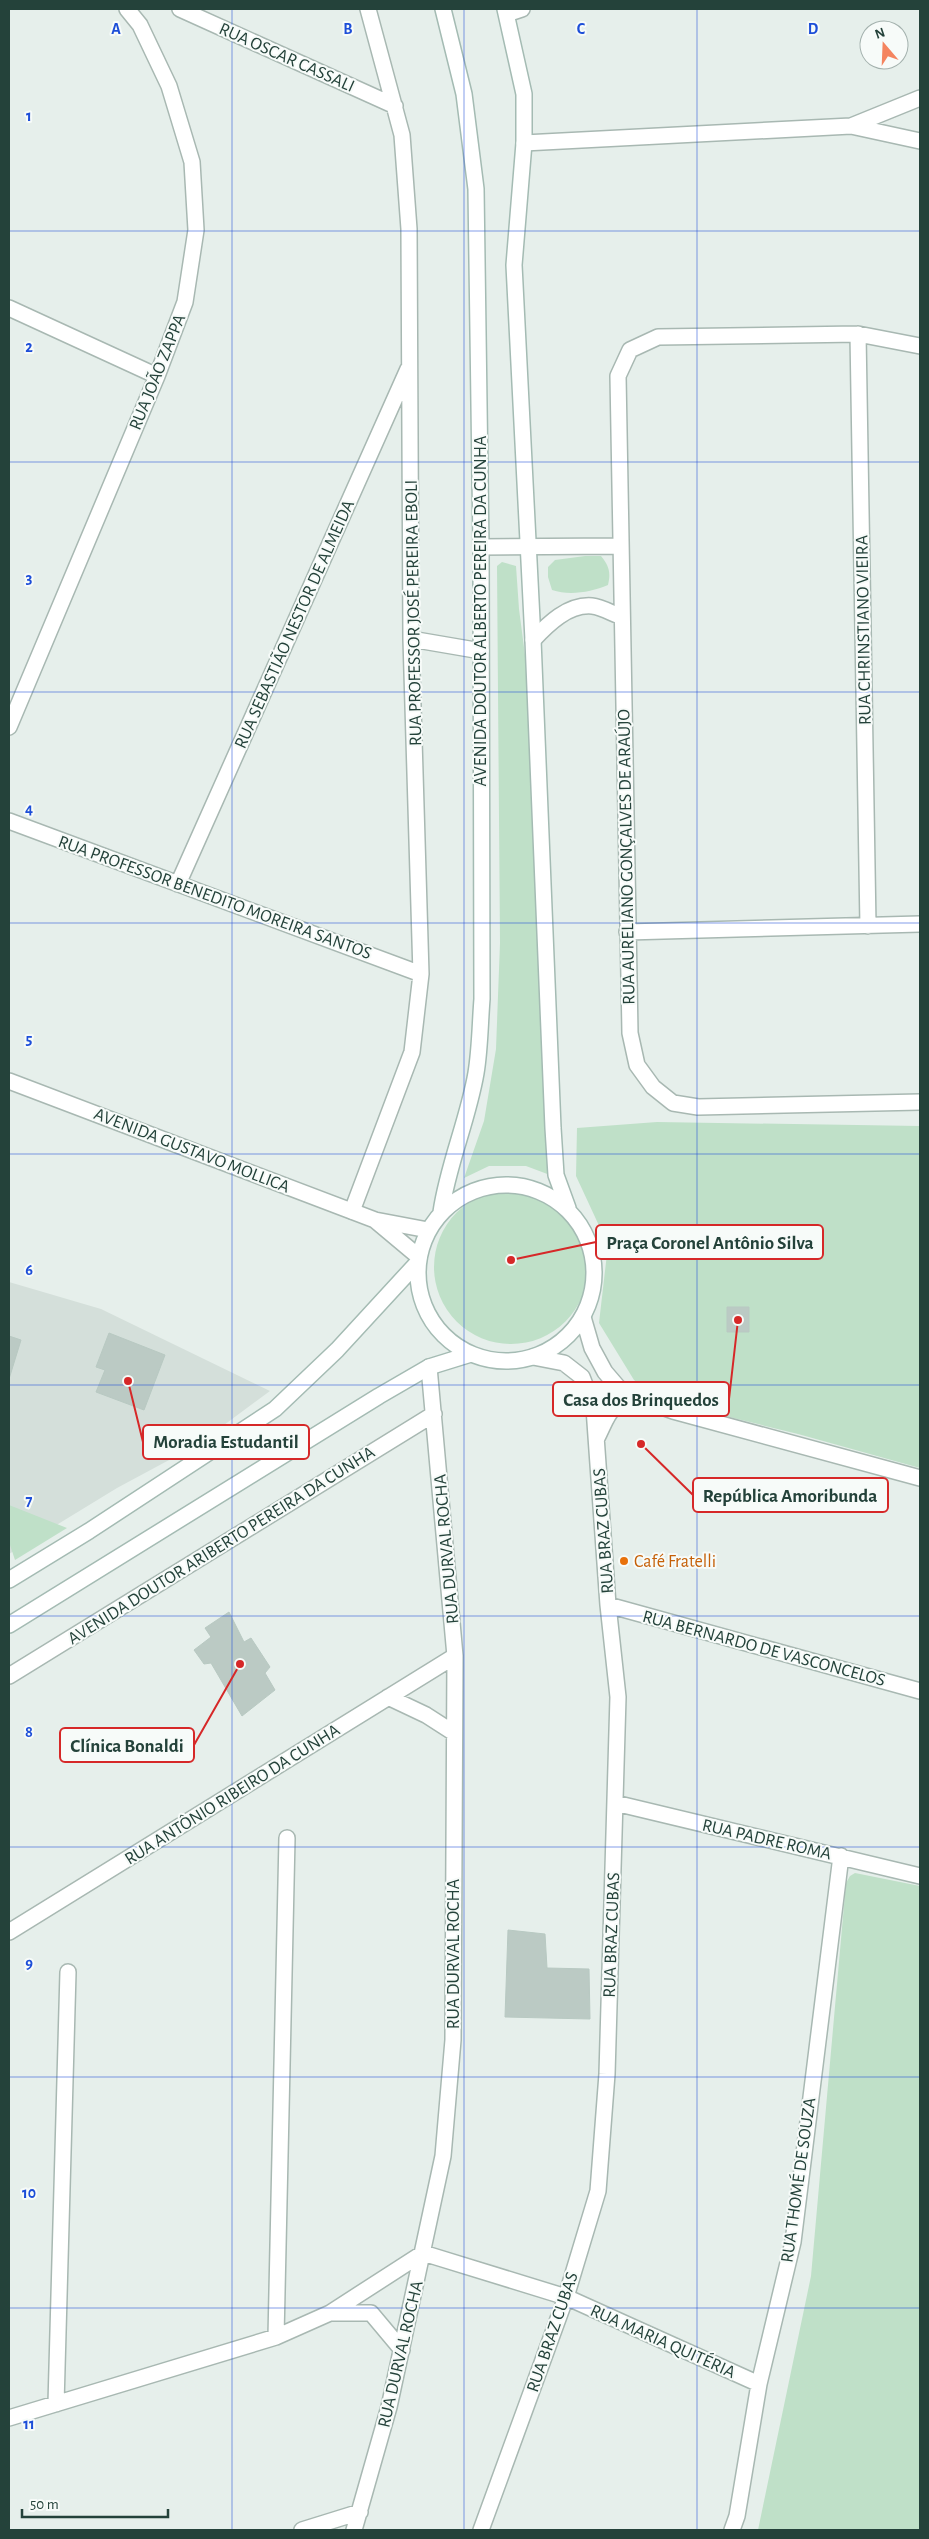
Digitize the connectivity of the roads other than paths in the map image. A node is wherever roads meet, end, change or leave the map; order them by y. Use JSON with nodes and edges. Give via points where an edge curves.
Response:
{"nodes":[{"id":1,"x":127,"y":9,"type":"edge"},
{"id":2,"x":180,"y":9,"type":"edge"},
{"id":3,"x":368,"y":9,"type":"edge"},
{"id":4,"x":443,"y":9,"type":"edge"},
{"id":5,"x":522,"y":9,"type":"edge"},
{"id":6,"x":506,"y":12,"type":"edge"},
{"id":7,"x":920,"y":98,"type":"edge"},
{"id":8,"x":395,"y":106,"type":"junction"},
{"id":9,"x":851,"y":126,"type":"junction"},
{"id":10,"x":920,"y":141,"type":"edge"},
{"id":11,"x":524,"y":143,"type":"junction"},
{"id":12,"x":9,"y":308,"type":"edge"},
{"id":13,"x":858,"y":334,"type":"junction"},
{"id":14,"x":920,"y":346,"type":"edge"},
{"id":15,"x":410,"y":364,"type":"junction"},
{"id":16,"x":157,"y":376,"type":"junction"},
{"id":17,"x":621,"y":546,"type":"junction"},
{"id":18,"x":481,"y":547,"type":"junction"},
{"id":19,"x":528,"y":547,"type":"junction"},
{"id":20,"x":622,"y":617,"type":"junction"},
{"id":21,"x":411,"y":639,"type":"junction"},
{"id":22,"x":533,"y":640,"type":"junction"},
{"id":23,"x":481,"y":650,"type":"junction"},
{"id":24,"x":9,"y":727,"type":"edge"},
{"id":25,"x":9,"y":821,"type":"edge"},
{"id":26,"x":178,"y":884,"type":"junction"},
{"id":27,"x":920,"y":924,"type":"edge"},
{"id":28,"x":868,"y":926,"type":"junction"},
{"id":29,"x":627,"y":932,"type":"junction"},
{"id":30,"x":421,"y":974,"type":"junction"},
{"id":31,"x":9,"y":1081,"type":"edge"},
{"id":32,"x":920,"y":1102,"type":"edge"},
{"id":33,"x":568,"y":1208,"type":"junction"},
{"id":34,"x":352,"y":1211,"type":"junction"},
{"id":35,"x":441,"y":1212,"type":"junction"},
{"id":36,"x":375,"y":1220,"type":"junction"},
{"id":37,"x":428,"y":1230,"type":"junction"},
{"id":38,"x":419,"y":1260,"type":"junction"},
{"id":39,"x":583,"y":1317,"type":"junction"},
{"id":40,"x":471,"y":1354,"type":"junction"},
{"id":41,"x":533,"y":1357,"type":"junction"},
{"id":42,"x":429,"y":1367,"type":"junction"},
{"id":43,"x":640,"y":1400,"type":"junction"},
{"id":44,"x":434,"y":1414,"type":"junction"},
{"id":45,"x":596,"y":1439,"type":"junction"},
{"id":46,"x":920,"y":1478,"type":"edge"},
{"id":47,"x":9,"y":1580,"type":"edge"},
{"id":48,"x":608,"y":1605,"type":"junction"},
{"id":49,"x":9,"y":1626,"type":"edge"},
{"id":50,"x":455,"y":1656,"type":"junction"},
{"id":51,"x":9,"y":1676,"type":"edge"},
{"id":52,"x":920,"y":1690,"type":"edge"},
{"id":53,"x":388,"y":1697,"type":"junction"},
{"id":54,"x":454,"y":1733,"type":"junction"},
{"id":55,"x":614,"y":1803,"type":"junction"},
{"id":56,"x":287,"y":1838,"type":"dead end"},
{"id":57,"x":840,"y":1856,"type":"junction"},
{"id":58,"x":920,"y":1876,"type":"edge"},
{"id":59,"x":9,"y":1932,"type":"edge"},
{"id":60,"x":68,"y":1972,"type":"dead end"},
{"id":61,"x":423,"y":2253,"type":"junction"},
{"id":62,"x":566,"y":2297,"type":"junction"},
{"id":63,"x":330,"y":2313,"type":"junction"},
{"id":64,"x":276,"y":2337,"type":"junction"},
{"id":65,"x":402,"y":2350,"type":"junction"},
{"id":66,"x":759,"y":2384,"type":"junction"},
{"id":67,"x":56,"y":2404,"type":"junction"},
{"id":68,"x":9,"y":2418,"type":"edge"},
{"id":69,"x":360,"y":2512,"type":"junction"},
{"id":70,"x":302,"y":2530,"type":"edge"},
{"id":71,"x":354,"y":2530,"type":"edge"},
{"id":72,"x":481,"y":2530,"type":"edge"},
{"id":73,"x":732,"y":2530,"type":"edge"}],
"edges":[{"from":1,"to":16,"type":"street","name":"RUA JOÃO ZAPPA","via":[[140,25],[169,86],[192,162],[196,230],[185,302]]},
{"from":2,"to":8,"type":"street","name":"RUA OSCAR CASSALI"},
{"from":3,"to":8,"type":"street","name":"RUA PROFESSOR JOSÉ PEREIRA EBOLI"},
{"from":4,"to":18,"type":"street","name":"AVENIDA DOUTOR ALBERTO PEREIRA DA CUNHA","via":[[464,94],[476,189]]},
{"from":5,"to":6,"type":"street"},
{"from":6,"to":11,"type":"street","via":[[524,94]]},
{"from":7,"to":9,"type":"street"},
{"from":8,"to":15,"type":"street","name":"RUA PROFESSOR JOSÉ PEREIRA EBOLI","via":[[402,135],[409,230]]},
{"from":9,"to":10,"type":"street"},
{"from":9,"to":11,"type":"street"},
{"from":11,"to":19,"type":"street","via":[[514,264]]},
{"from":12,"to":16,"type":"street"},
{"from":13,"to":14,"type":"street"},
{"from":13,"to":17,"type":"street","name":"RUA AURELIANO GONÇALVES DE ARAÚJO","via":[[658,337],[630,350],[618,376]]},
{"from":13,"to":28,"type":"street","name":"RUA CHRINSTIANO VIEIRA"},
{"from":15,"to":21,"type":"street","name":"RUA PROFESSOR JOSÉ PEREIRA EBOLI"},
{"from":15,"to":26,"type":"street","name":"RUA SEBASTIÃO NESTOR DE ALMEIDA"},
{"from":16,"to":24,"type":"street","name":"RUA JOÃO ZAPPA"},
{"from":17,"to":19,"type":"street"},
{"from":17,"to":20,"type":"street","name":"RUA AURELIANO GONÇALVES DE ARAÚJO"},
{"from":18,"to":19,"type":"street"},
{"from":18,"to":23,"type":"street","name":"AVENIDA DOUTOR ALBERTO PEREIRA DA CUNHA"},
{"from":19,"to":22,"type":"street"},
{"from":20,"to":22,"type":"street","via":[[592,606],[572,610],[552,621]]},
{"from":20,"to":29,"type":"street","name":"RUA AURELIANO GONÇALVES DE ARAÚJO"},
{"from":21,"to":23,"type":"street"},
{"from":21,"to":30,"type":"street","name":"RUA PROFESSOR JOSÉ PEREIRA EBOLI"},
{"from":22,"to":33,"type":"street","via":[[553,1128],[556,1174]]},
{"from":23,"to":35,"type":"street","name":"AVENIDA DOUTOR ALBERTO PEREIRA DA CUNHA","via":[[482,999],[476,1073],[444,1187]]},
{"from":25,"to":26,"type":"street","name":"RUA PROFESSOR BENEDITO MOREIRA SANTOS"},
{"from":26,"to":30,"type":"street","name":"RUA PROFESSOR BENEDITO MOREIRA SANTOS"},
{"from":27,"to":28,"type":"street"},
{"from":28,"to":29,"type":"street"},
{"from":29,"to":32,"type":"street","name":"RUA AURELIANO GONÇALVES DE ARAÚJO","via":[[630,1033],[637,1065],[653,1087],[673,1103],[698,1107]]},
{"from":30,"to":34,"type":"street","name":"RUA PROFESSOR JOSÉ PEREIRA EBOLI","via":[[412,1052]]},
{"from":31,"to":34,"type":"street","name":"AVENIDA GUSTAVO MOLLICA"},
{"from":33,"to":35,"type":"street","via":[[541,1191],[510,1184],[478,1188]]},
{"from":33,"to":39,"type":"street","via":[[585,1231],[594,1257],[594,1287]]},
{"from":34,"to":36,"type":"street","name":"AVENIDA GUSTAVO MOLLICA"},
{"from":35,"to":37,"type":"street"},
{"from":36,"to":37,"type":"street","name":"AVENIDA GUSTAVO MOLLICA"},
{"from":36,"to":38,"type":"street","name":"AVENIDA GUSTAVO MOLLICA"},
{"from":37,"to":38,"type":"street"},
{"from":38,"to":40,"type":"street","via":[[421,1299],[433,1323],[447,1340]]},
{"from":38,"to":47,"type":"street","via":[[337,1350],[275,1409]]},
{"from":39,"to":41,"type":"street","via":[[560,1343]]},
{"from":39,"to":43,"type":"street","via":[[592,1348],[605,1372],[623,1393]]},
{"from":40,"to":41,"type":"street","via":[[502,1361]]},
{"from":40,"to":42,"type":"street"},
{"from":41,"to":45,"type":"street","name":"RUA BRAZ CUBAS","via":[[564,1363],[582,1377],[594,1408]]},
{"from":42,"to":44,"type":"street","name":"RUA DURVAL ROCHA"},
{"from":42,"to":49,"type":"street"},
{"from":43,"to":45,"type":"street","via":[[622,1401],[616,1406]]},
{"from":43,"to":46,"type":"street","via":[[673,1412]]},
{"from":44,"to":50,"type":"street","name":"RUA DURVAL ROCHA"},
{"from":44,"to":51,"type":"street","name":"AVENIDA DOUTOR ARIBERTO PEREIRA DA CUNHA"},
{"from":45,"to":48,"type":"street","name":"RUA BRAZ CUBAS"},
{"from":48,"to":52,"type":"street","name":"RUA BERNARDO DE VASCONCELOS"},
{"from":48,"to":55,"type":"street","name":"RUA BRAZ CUBAS","via":[[618,1697]]},
{"from":50,"to":53,"type":"street","name":"RUA ANTÔNIO RIBEIRO DA CUNHA"},
{"from":50,"to":54,"type":"street","name":"RUA DURVAL ROCHA"},
{"from":53,"to":54,"type":"street"},
{"from":53,"to":59,"type":"street","name":"RUA ANTÔNIO RIBEIRO DA CUNHA"},
{"from":54,"to":61,"type":"street","name":"RUA DURVAL ROCHA","via":[[453,2040],[444,2156]]},
{"from":55,"to":57,"type":"street","name":"RUA PADRE ROMA"},
{"from":55,"to":62,"type":"street","name":"RUA BRAZ CUBAS","via":[[607,2074],[598,2192]]},
{"from":56,"to":64,"type":"street"},
{"from":57,"to":58,"type":"street","name":"RUA PADRE ROMA"},
{"from":57,"to":66,"type":"street","name":"RUA THOMÉ DE SOUZA","via":[[793,2242]]},
{"from":60,"to":67,"type":"street"},
{"from":61,"to":62,"type":"street","name":"RUA MARIA QUITÉRIA"},
{"from":61,"to":63,"type":"street"},
{"from":61,"to":65,"type":"street","name":"RUA DURVAL ROCHA"},
{"from":62,"to":66,"type":"street","name":"RUA MARIA QUITÉRIA"},
{"from":62,"to":72,"type":"street","name":"RUA BRAZ CUBAS"},
{"from":63,"to":64,"type":"street"},
{"from":63,"to":65,"type":"street","via":[[371,2313]]},
{"from":64,"to":67,"type":"street"},
{"from":65,"to":69,"type":"street","name":"RUA DURVAL ROCHA"},
{"from":66,"to":73,"type":"street","name":"RUA THOMÉ DE SOUZA"},
{"from":67,"to":68,"type":"street"},
{"from":69,"to":70,"type":"street"},
{"from":69,"to":71,"type":"street","name":"RUA DURVAL ROCHA"}]}
